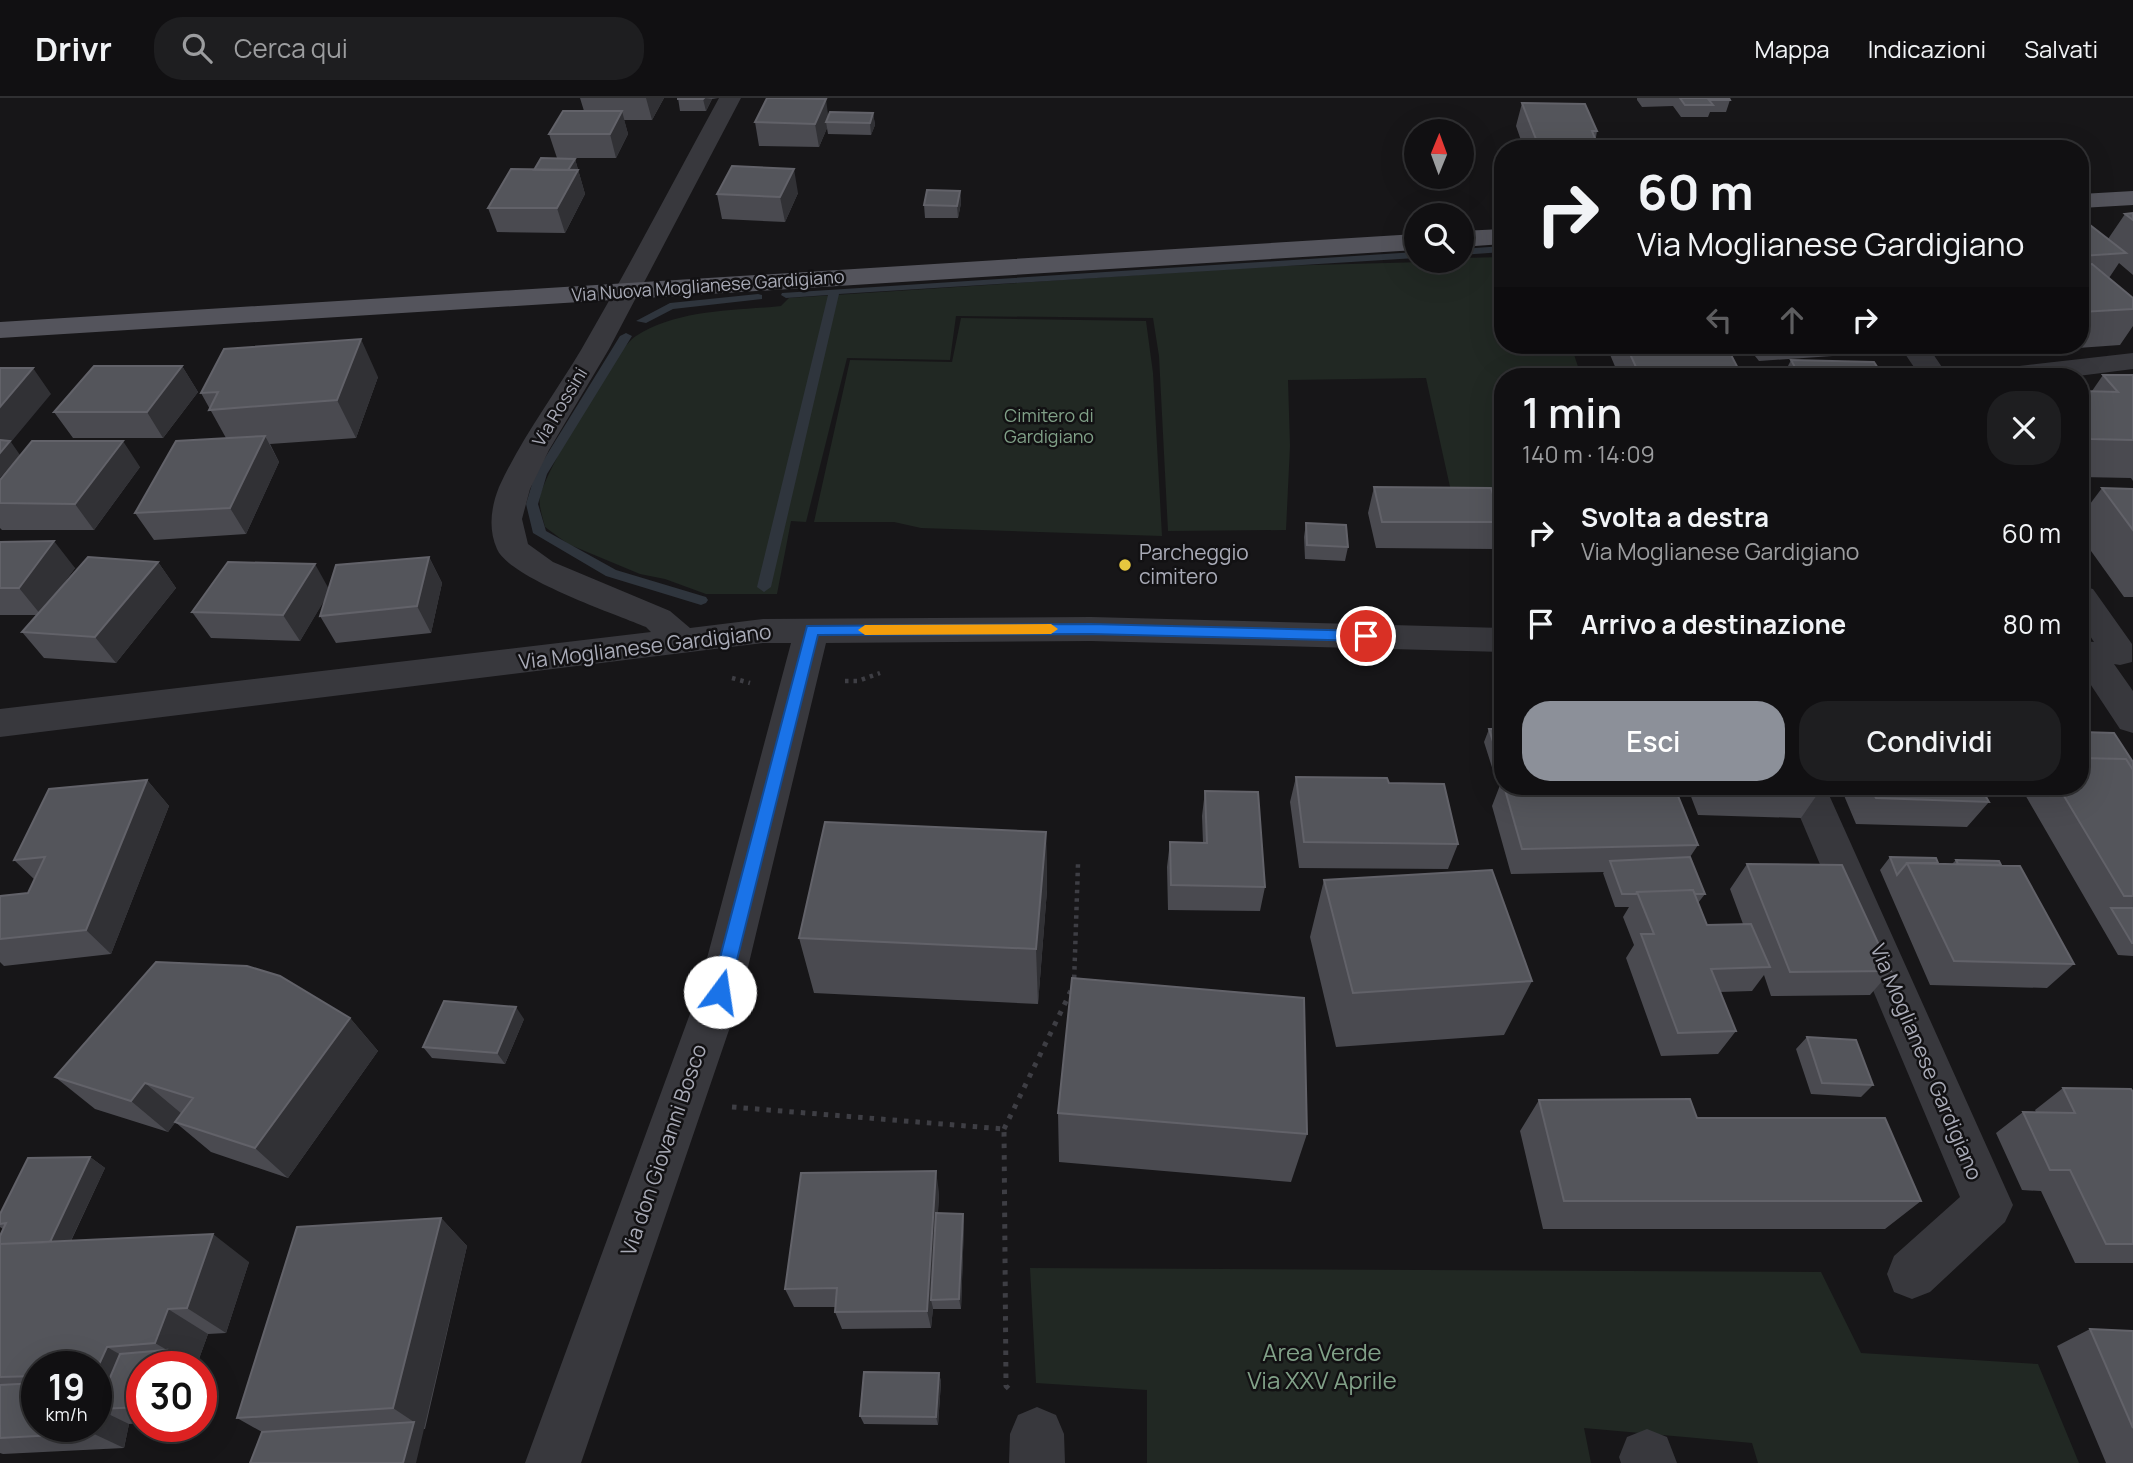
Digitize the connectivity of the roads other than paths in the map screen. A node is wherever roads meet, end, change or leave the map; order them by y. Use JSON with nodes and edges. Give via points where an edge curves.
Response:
{"nodes":[{"id":1,"x":730,"y":98,"type":"edge"},
{"id":2,"x":2133,"y":198,"type":"edge"},
{"id":3,"x":2089,"y":201,"type":"edge"},
{"id":4,"x":1494,"y":237,"type":"edge"},
{"id":5,"x":1474,"y":238,"type":"edge"},
{"id":6,"x":1404,"y":243,"type":"edge"},
{"id":7,"x":625,"y":291,"type":"junction"},
{"id":8,"x":0,"y":330,"type":"edge"},
{"id":9,"x":2133,"y":361,"type":"edge"},
{"id":10,"x":2076,"y":368,"type":"edge"},
{"id":11,"x":2089,"y":615,"type":"edge"},
{"id":12,"x":812,"y":630,"type":"junction"},
{"id":13,"x":1494,"y":640,"type":"edge"},
{"id":14,"x":684,"y":642,"type":"junction"},
{"id":15,"x":2105,"y":652,"type":"edge"},
{"id":16,"x":2133,"y":719,"type":"edge"},
{"id":17,"x":0,"y":723,"type":"edge"},
{"id":18,"x":1810,"y":795,"type":"edge"},
{"id":19,"x":1912,"y":1274,"type":"dead end"},
{"id":20,"x":553,"y":1463,"type":"edge"}],
"edges":[{"from":1,"to":7,"type":"street","name":"Via Rossini"},
{"from":2,"to":3,"type":"main road"},
{"from":4,"to":5,"type":"main road"},
{"from":6,"to":7,"type":"main road","name":"Via Nuova Moglianese Gardigiano"},
{"from":7,"to":8,"type":"main road","name":"Via Nuova Moglianese Gardigiano"},
{"from":7,"to":14,"type":"street","name":"Via Rossini","via":[[534,450],[514,489],[506,519],[513,549],[541,570],[659,619]]},
{"from":9,"to":10,"type":"street"},
{"from":11,"to":15,"type":"street"},
{"from":12,"to":13,"type":"street","name":"Via Moglianese Gardigiano","via":[[1091,629]]},
{"from":12,"to":14,"type":"street","name":"Via Moglianese Gardigiano","via":[[763,631]]},
{"from":12,"to":20,"type":"street","name":"Via don Giovanni Bosco","via":[[720,992]]},
{"from":14,"to":17,"type":"street","name":"Via Moglianese Gardigiano"},
{"from":15,"to":16,"type":"street"},
{"from":18,"to":19,"type":"street","name":"Via Moglianese Gardigiano","via":[[1987,1205]]}]}
